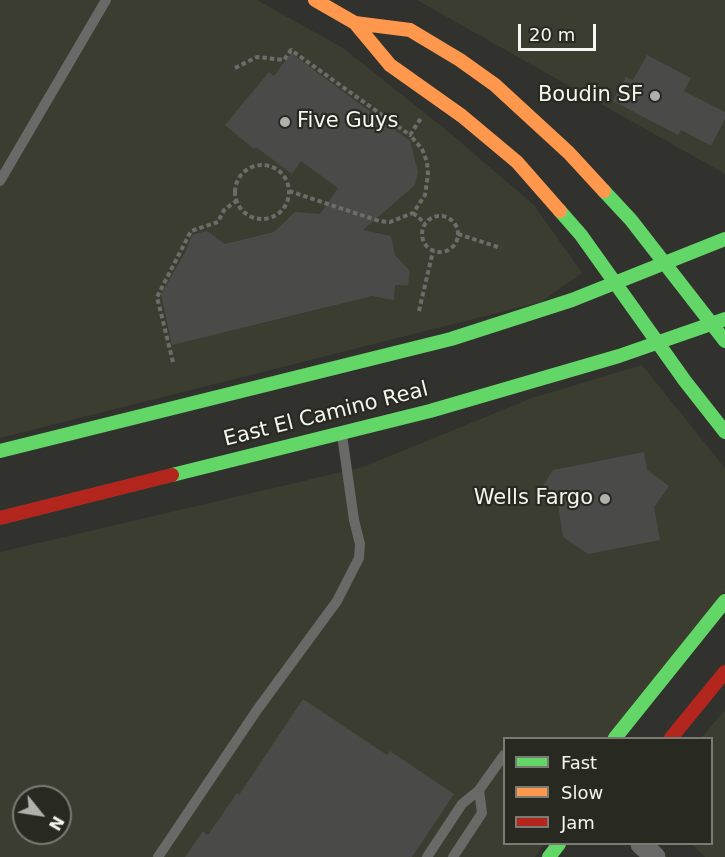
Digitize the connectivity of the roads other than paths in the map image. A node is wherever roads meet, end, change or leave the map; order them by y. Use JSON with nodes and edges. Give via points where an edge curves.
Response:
{"nodes":[{"id":1,"x":106,"y":0,"type":"edge"},
{"id":2,"x":315,"y":0,"type":"edge"},
{"id":3,"x":355,"y":23,"type":"junction"},
{"id":4,"x":0,"y":181,"type":"edge"},
{"id":5,"x":725,"y":239,"type":"edge"},
{"id":6,"x":666,"y":263,"type":"junction"},
{"id":7,"x":617,"y":283,"type":"junction"},
{"id":8,"x":718,"y":322,"type":"edge"},
{"id":9,"x":725,"y":341,"type":"edge"},
{"id":10,"x":659,"y":342,"type":"junction"},
{"id":11,"x":725,"y":432,"type":"edge"},
{"id":12,"x":342,"y":434,"type":"junction"},
{"id":13,"x":0,"y":452,"type":"edge"},
{"id":14,"x":0,"y":518,"type":"edge"},
{"id":15,"x":725,"y":601,"type":"edge"},
{"id":16,"x":725,"y":672,"type":"edge"},
{"id":17,"x":616,"y":737,"type":"edge"},
{"id":18,"x":672,"y":737,"type":"edge"},
{"id":19,"x":503,"y":756,"type":"edge"},
{"id":20,"x":479,"y":790,"type":"junction"},
{"id":21,"x":643,"y":845,"type":"edge"},
{"id":22,"x":158,"y":857,"type":"edge"},
{"id":23,"x":427,"y":857,"type":"edge"},
{"id":24,"x":453,"y":857,"type":"edge"},
{"id":25,"x":655,"y":857,"type":"edge"}],
"edges":[{"from":1,"to":4,"type":"lane"},
{"from":2,"to":3,"type":"main road"},
{"from":3,"to":6,"type":"main road","via":[[410,30],[495,85],[569,153]]},
{"from":3,"to":7,"type":"main road","via":[[390,64],[517,162],[555,202]]},
{"from":5,"to":6,"type":"main road","name":"East El Camino Real"},
{"from":6,"to":7,"type":"main road","name":"East El Camino Real"},
{"from":6,"to":8,"type":"main road"},
{"from":7,"to":10,"type":"main road"},
{"from":7,"to":13,"type":"main road","name":"East El Camino Real","via":[[451,339]]},
{"from":8,"to":9,"type":"main road"},
{"from":8,"to":10,"type":"main road","name":"East El Camino Real"},
{"from":10,"to":11,"type":"main road"},
{"from":10,"to":12,"type":"main road","name":"East El Camino Real"},
{"from":12,"to":14,"type":"main road","name":"East El Camino Real"},
{"from":12,"to":22,"type":"lane","via":[[359,558],[337,601],[257,710]]},
{"from":15,"to":17,"type":"main road"},
{"from":16,"to":18,"type":"main road"},
{"from":19,"to":20,"type":"lane"},
{"from":20,"to":23,"type":"lane","via":[[462,804]]},
{"from":20,"to":24,"type":"lane","via":[[482,813]]},
{"from":21,"to":25,"type":"street"}]}
